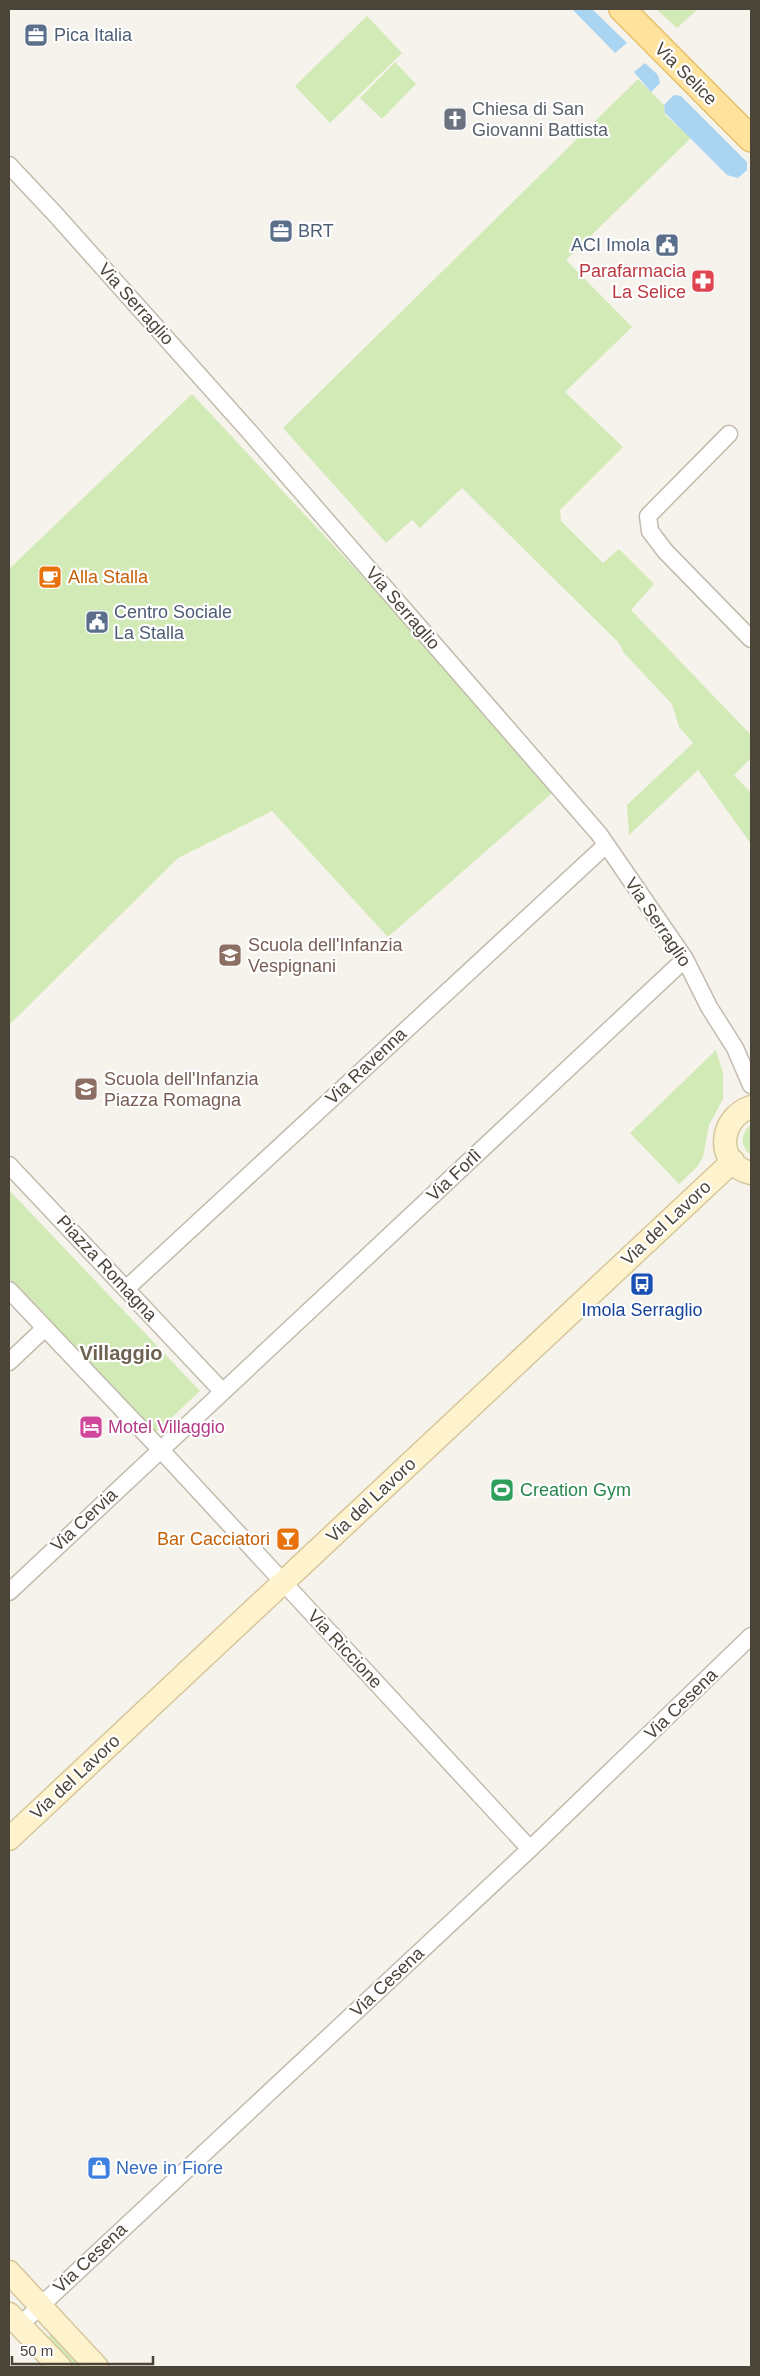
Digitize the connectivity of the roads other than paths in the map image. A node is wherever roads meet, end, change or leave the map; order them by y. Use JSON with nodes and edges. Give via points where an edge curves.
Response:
{"nodes":[{"id":1,"x":622,"y":9,"type":"edge"},
{"id":2,"x":751,"y":139,"type":"edge"},
{"id":3,"x":9,"y":165,"type":"edge"},
{"id":4,"x":729,"y":434,"type":"dead end"},
{"id":5,"x":751,"y":639,"type":"edge"},
{"id":6,"x":606,"y":844,"type":"junction"},
{"id":7,"x":685,"y":959,"type":"junction"},
{"id":8,"x":751,"y":1086,"type":"edge"},
{"id":9,"x":751,"y":1107,"type":"edge"},
{"id":10,"x":9,"y":1165,"type":"edge"},
{"id":11,"x":742,"y":1167,"type":"edge"},
{"id":12,"x":127,"y":1288,"type":"junction"},
{"id":13,"x":9,"y":1290,"type":"edge"},
{"id":14,"x":45,"y":1328,"type":"junction"},
{"id":15,"x":9,"y":1362,"type":"edge"},
{"id":16,"x":222,"y":1391,"type":"junction"},
{"id":17,"x":160,"y":1449,"type":"junction"},
{"id":18,"x":283,"y":1583,"type":"junction"},
{"id":19,"x":9,"y":1592,"type":"edge"},
{"id":20,"x":751,"y":1636,"type":"edge"},
{"id":21,"x":9,"y":1839,"type":"edge"},
{"id":22,"x":530,"y":1849,"type":"junction"},
{"id":23,"x":9,"y":2272,"type":"edge"},
{"id":24,"x":40,"y":2305,"type":"junction"},
{"id":25,"x":14,"y":2320,"type":"edge"},
{"id":26,"x":60,"y":2367,"type":"edge"},
{"id":27,"x":97,"y":2367,"type":"edge"}],
"edges":[{"from":1,"to":2,"type":"main road","name":"Via Selice"},
{"from":3,"to":6,"type":"street","name":"Via Serraglio","via":[[247,429]]},
{"from":4,"to":5,"type":"street","via":[[648,516],[650,531],[665,551]]},
{"from":6,"to":7,"type":"street","name":"Via Serraglio"},
{"from":6,"to":12,"type":"street","name":"Via Ravenna"},
{"from":7,"to":8,"type":"street","name":"Via Serraglio","via":[[709,1007],[735,1048]]},
{"from":7,"to":16,"type":"street","name":"Via Forlì"},
{"from":9,"to":11,"type":"main road","name":"Via del Lavoro","via":[[742,1111],[729,1125],[725,1144]]},
{"from":10,"to":12,"type":"street","name":"Piazza Romagna"},
{"from":11,"to":18,"type":"main road","name":"Via del Lavoro"},
{"from":12,"to":16,"type":"street","name":"Piazza Romagna"},
{"from":13,"to":14,"type":"street"},
{"from":14,"to":15,"type":"street"},
{"from":14,"to":17,"type":"street"},
{"from":16,"to":17,"type":"street"},
{"from":17,"to":18,"type":"street","name":"Via Riccione"},
{"from":17,"to":19,"type":"street","name":"Via Cervia"},
{"from":18,"to":21,"type":"main road","name":"Via del Lavoro"},
{"from":18,"to":22,"type":"street","name":"Via Riccione"},
{"from":20,"to":22,"type":"street","name":"Via Cesena"},
{"from":22,"to":24,"type":"street","name":"Via Cesena"},
{"from":23,"to":24,"type":"main road"},
{"from":24,"to":25,"type":"street","name":"Via Cesena"},
{"from":24,"to":27,"type":"main road"},
{"from":25,"to":26,"type":"main road"}]}
